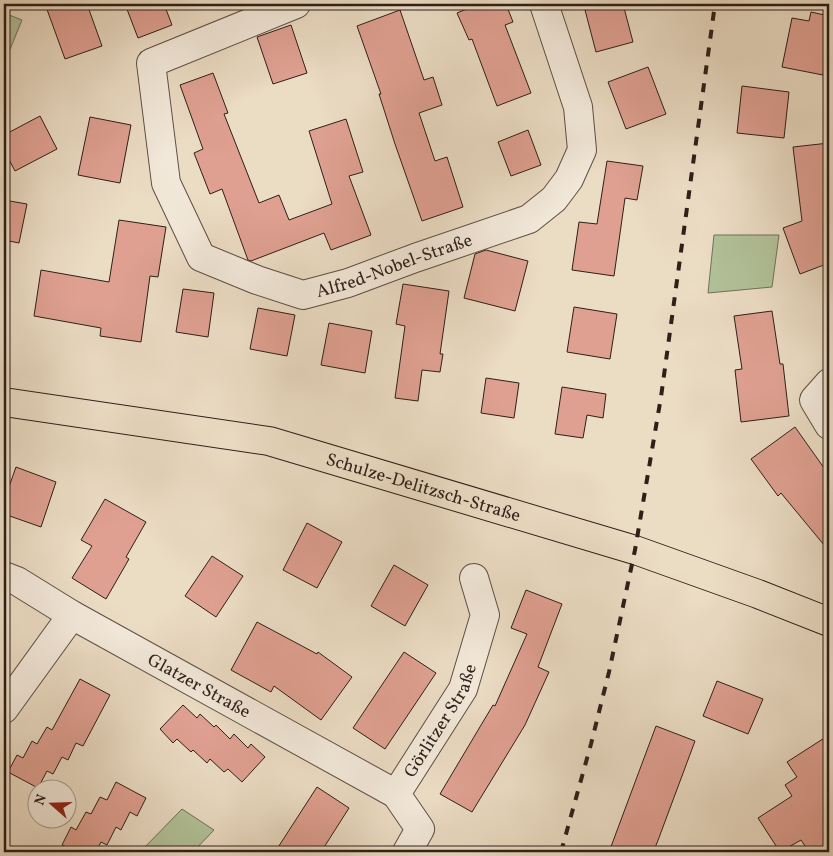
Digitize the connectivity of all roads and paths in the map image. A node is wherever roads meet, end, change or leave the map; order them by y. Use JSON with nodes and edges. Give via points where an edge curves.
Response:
{"nodes":[{"id":1,"x":296,"y":4,"type":"edge"},
{"id":2,"x":544,"y":4,"type":"edge"},
{"id":3,"x":829,"y":383,"type":"edge"},
{"id":4,"x":4,"y":402,"type":"edge"},
{"id":5,"x":829,"y":425,"type":"edge"},
{"id":6,"x":4,"y":576,"type":"edge"},
{"id":7,"x":474,"y":578,"type":"dead end"},
{"id":8,"x":72,"y":615,"type":"junction"},
{"id":9,"x":829,"y":622,"type":"edge"},
{"id":10,"x":4,"y":709,"type":"edge"},
{"id":11,"x":396,"y":794,"type":"junction"},
{"id":12,"x":407,"y":852,"type":"edge"}],
"edges":[{"from":1,"to":2,"type":"street","name":"Alfred-Nobel-Straße","via":[[151,63],[166,184],[201,257],[303,295],[348,283],[529,219],[554,199],[570,179],[582,150],[578,107]]},
{"from":3,"to":5,"type":"street","via":[[814,400]]},
{"from":4,"to":9,"type":"main road","name":"Schulze-Delitzsch-Straße","via":[[269,441],[635,550]]},
{"from":6,"to":8,"type":"street","name":"Glatzer Straße"},
{"from":7,"to":11,"type":"street","name":"Görlitzer Straße","via":[[485,615],[463,689]]},
{"from":8,"to":10,"type":"street"},
{"from":8,"to":11,"type":"street","name":"Glatzer Straße"},
{"from":11,"to":12,"type":"street","name":"Görlitzer Straße","via":[[420,829]]}]}
